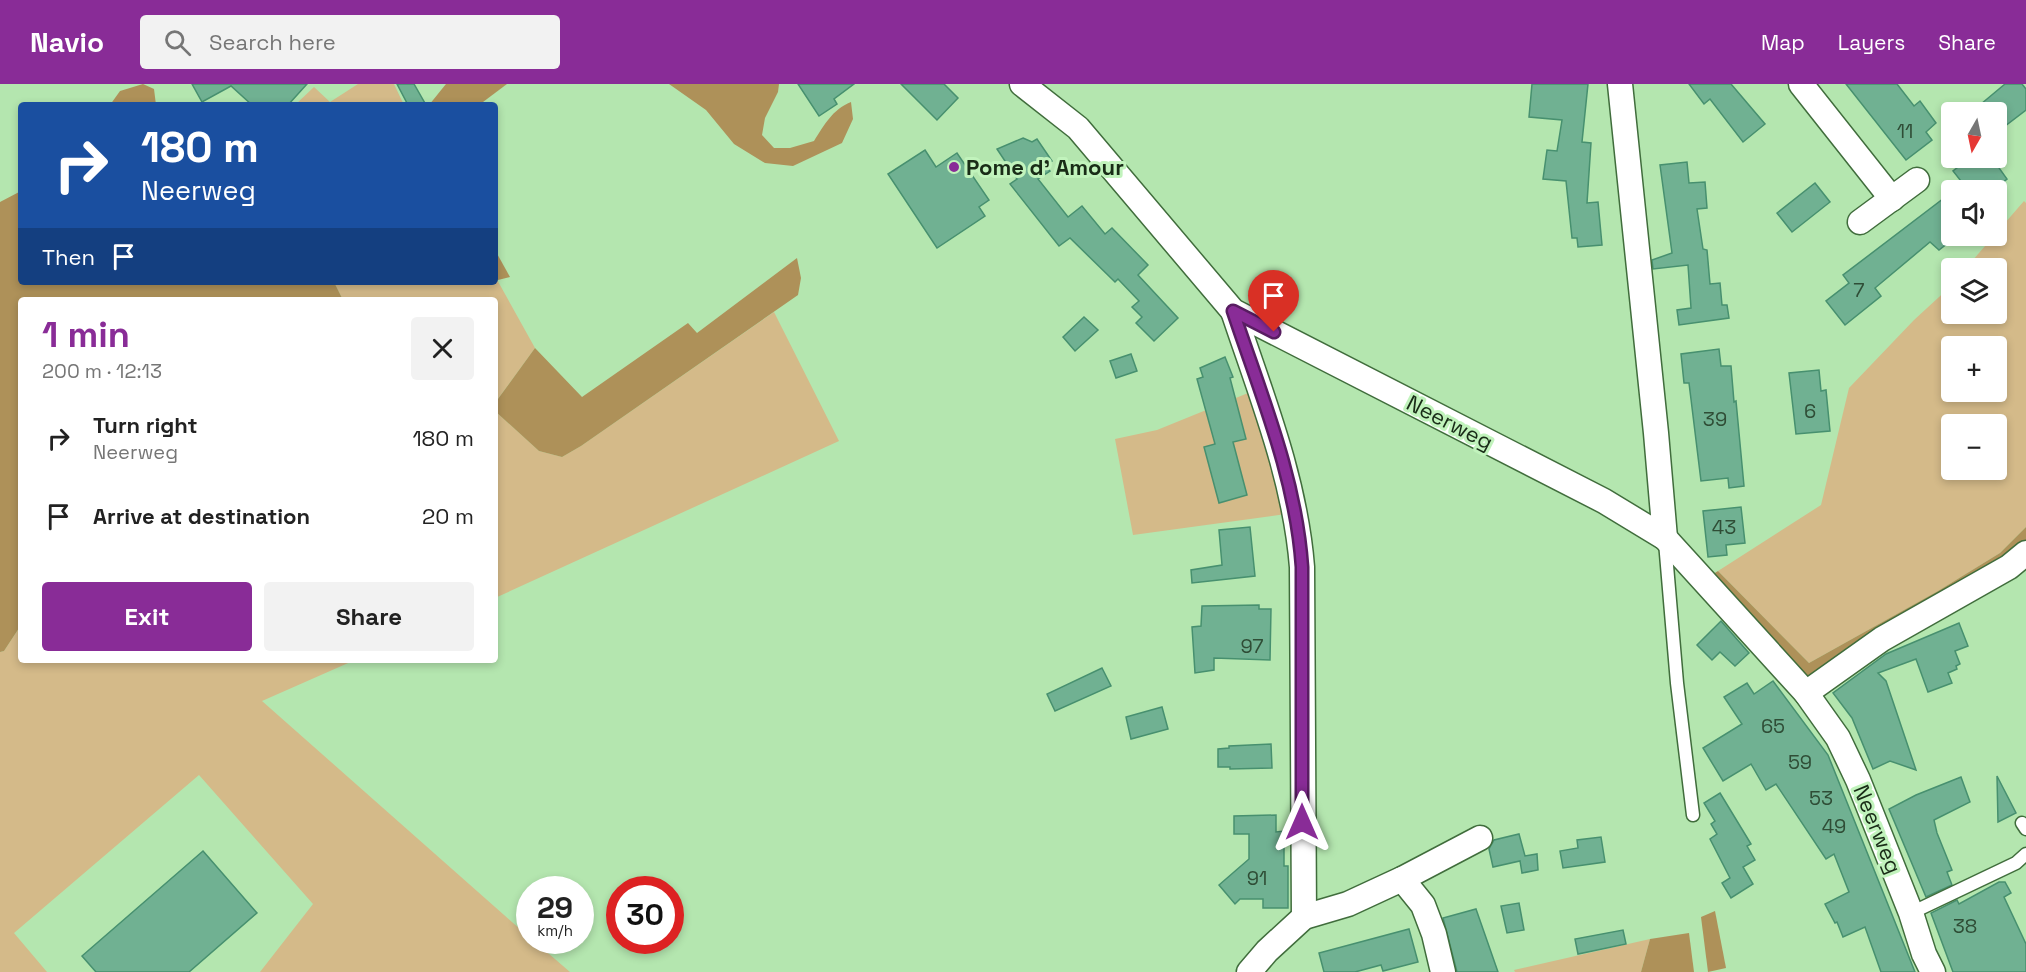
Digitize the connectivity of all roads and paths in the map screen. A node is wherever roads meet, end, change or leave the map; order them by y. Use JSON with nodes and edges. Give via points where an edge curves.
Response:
{"nodes":[{"id":1,"x":1022,"y":84,"type":"edge"},
{"id":2,"x":1620,"y":84,"type":"edge"},
{"id":3,"x":1801,"y":84,"type":"edge"},
{"id":4,"x":1917,"y":180,"type":"dead end"},
{"id":5,"x":1892,"y":199,"type":"junction"},
{"id":6,"x":1860,"y":222,"type":"dead end"},
{"id":7,"x":1233,"y":311,"type":"junction"},
{"id":8,"x":1665,"y":538,"type":"junction"},
{"id":9,"x":2026,"y":553,"type":"edge"},
{"id":10,"x":1806,"y":693,"type":"junction"},
{"id":11,"x":1693,"y":815,"type":"dead end"},
{"id":12,"x":1480,"y":838,"type":"dead end"},
{"id":13,"x":2026,"y":854,"type":"edge"},
{"id":14,"x":1402,"y":879,"type":"junction"},
{"id":15,"x":1911,"y":913,"type":"junction"},
{"id":16,"x":1304,"y":917,"type":"junction"},
{"id":17,"x":1249,"y":972,"type":"edge"},
{"id":18,"x":1443,"y":972,"type":"edge"},
{"id":19,"x":1933,"y":972,"type":"edge"}],
"edges":[{"from":1,"to":7,"type":"street","name":"Neerweg","via":[[1078,128]]},
{"from":2,"to":8,"type":"street"},
{"from":3,"to":5,"type":"street"},
{"from":4,"to":5,"type":"street"},
{"from":5,"to":6,"type":"street"},
{"from":7,"to":8,"type":"street","name":"Neerweg","via":[[1604,501]]},
{"from":7,"to":16,"type":"street","name":"Neerweg","via":[[1288,477],[1300,531]]},
{"from":8,"to":10,"type":"street","name":"Neerweg"},
{"from":8,"to":11,"type":"lane"},
{"from":9,"to":10,"type":"street","via":[[2009,567],[1882,639]]},
{"from":10,"to":15,"type":"street","name":"Neerweg","via":[[1838,738]]},
{"from":12,"to":14,"type":"street"},
{"from":13,"to":15,"type":"lane","via":[[2016,863]]},
{"from":14,"to":16,"type":"street","via":[[1348,904]]},
{"from":14,"to":18,"type":"street","via":[[1423,905]]},
{"from":15,"to":19,"type":"street","name":"Neerweg"},
{"from":16,"to":17,"type":"street"}]}
